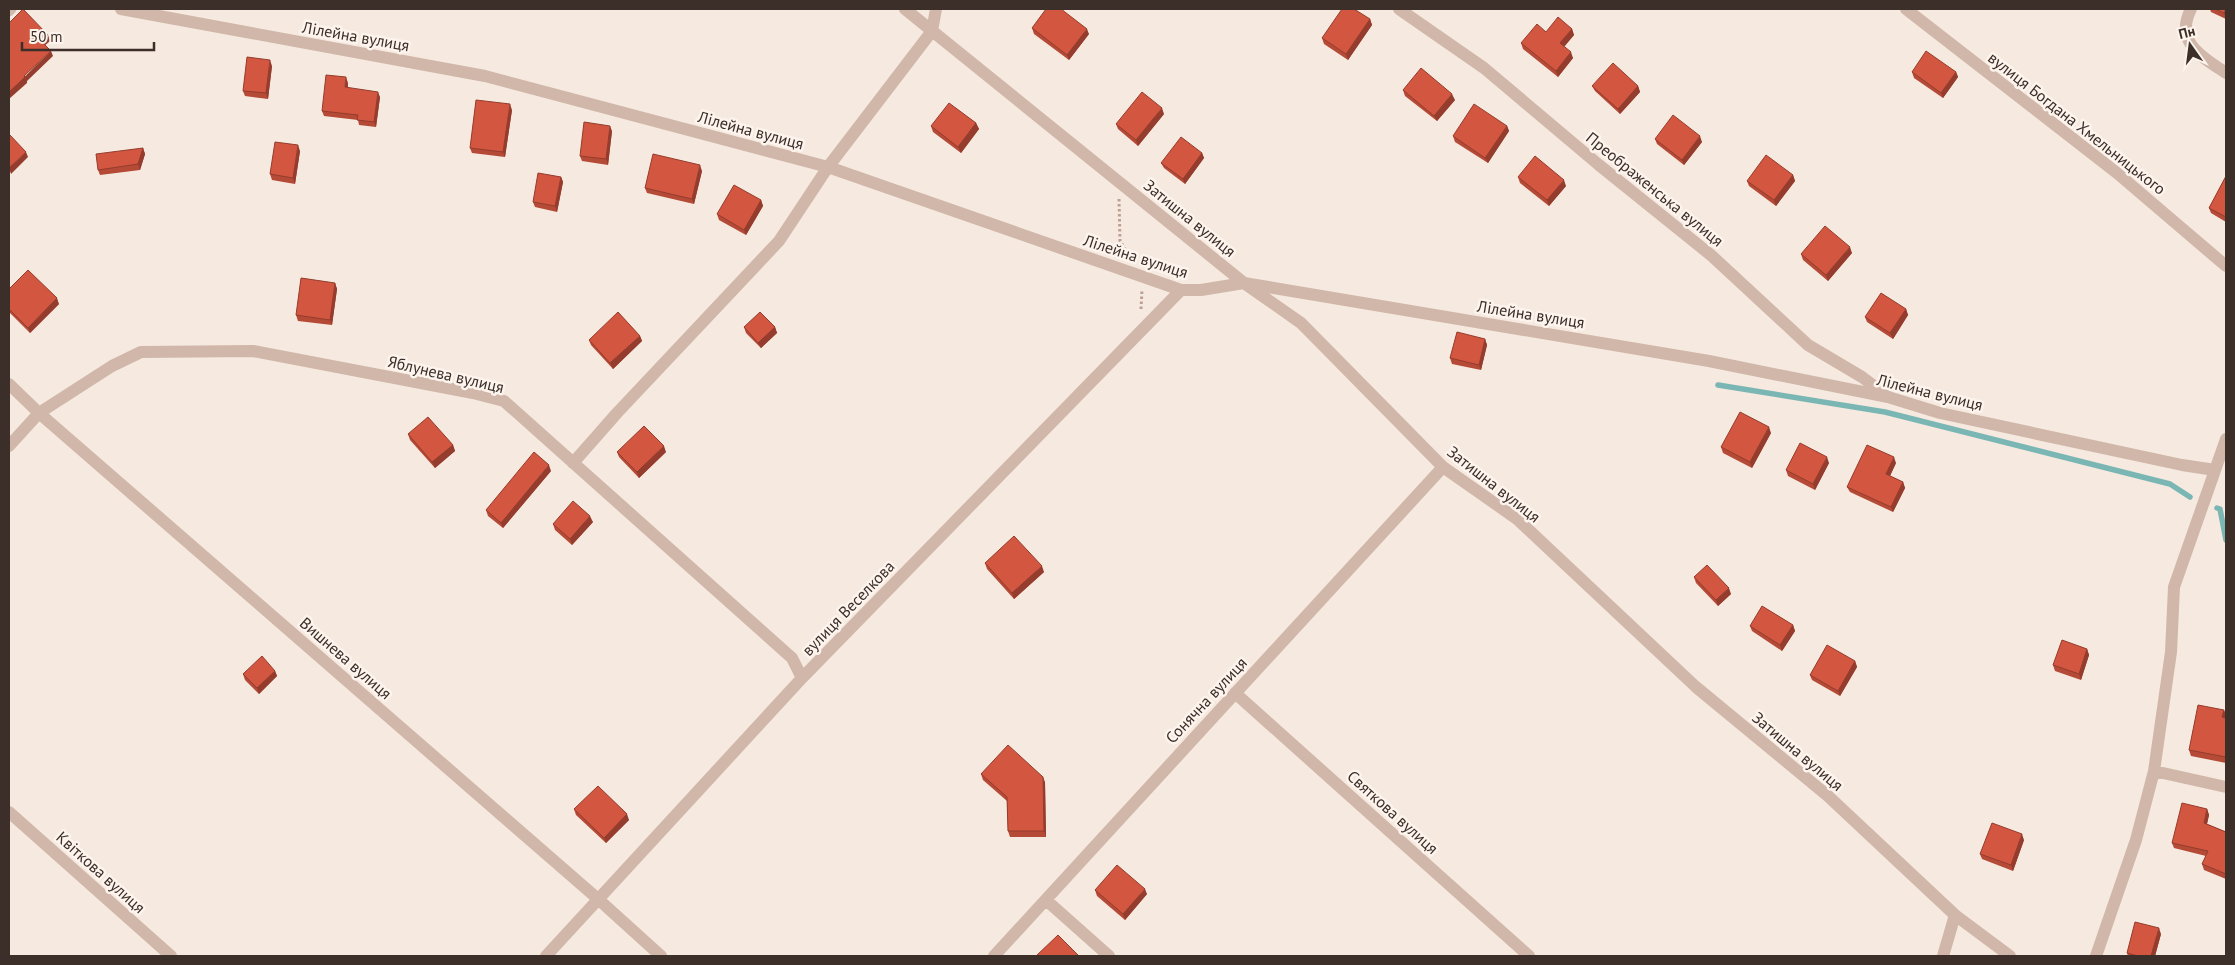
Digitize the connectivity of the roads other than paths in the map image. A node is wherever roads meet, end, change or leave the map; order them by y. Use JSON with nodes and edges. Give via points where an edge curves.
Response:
{"nodes":[{"id":1,"x":12,"y":9,"type":"edge"},
{"id":2,"x":120,"y":9,"type":"edge"},
{"id":3,"x":905,"y":9,"type":"edge"},
{"id":4,"x":936,"y":9,"type":"edge"},
{"id":5,"x":1399,"y":9,"type":"edge"},
{"id":6,"x":1906,"y":9,"type":"edge"},
{"id":7,"x":2191,"y":9,"type":"edge"},
{"id":8,"x":9,"y":12,"type":"edge"},
{"id":9,"x":932,"y":31,"type":"junction"},
{"id":10,"x":2226,"y":73,"type":"edge"},
{"id":11,"x":828,"y":167,"type":"junction"},
{"id":12,"x":2226,"y":266,"type":"edge"},
{"id":13,"x":1244,"y":283,"type":"junction"},
{"id":14,"x":1181,"y":290,"type":"junction"},
{"id":15,"x":9,"y":384,"type":"edge"},
{"id":16,"x":1888,"y":397,"type":"junction"},
{"id":17,"x":39,"y":413,"type":"junction"},
{"id":18,"x":2226,"y":439,"type":"edge"},
{"id":19,"x":9,"y":446,"type":"edge"},
{"id":20,"x":573,"y":463,"type":"junction"},
{"id":21,"x":1443,"y":467,"type":"junction"},
{"id":22,"x":2215,"y":470,"type":"junction"},
{"id":23,"x":802,"y":678,"type":"junction"},
{"id":24,"x":1235,"y":693,"type":"junction"},
{"id":25,"x":2154,"y":771,"type":"junction"},
{"id":26,"x":2226,"y":787,"type":"edge"},
{"id":27,"x":9,"y":812,"type":"edge"},
{"id":28,"x":598,"y":899,"type":"junction"},
{"id":29,"x":1046,"y":900,"type":"junction"},
{"id":30,"x":1955,"y":915,"type":"junction"},
{"id":31,"x":171,"y":956,"type":"edge"},
{"id":32,"x":546,"y":956,"type":"edge"},
{"id":33,"x":661,"y":956,"type":"edge"},
{"id":34,"x":994,"y":956,"type":"edge"},
{"id":35,"x":1109,"y":956,"type":"edge"},
{"id":36,"x":1529,"y":956,"type":"edge"},
{"id":37,"x":1942,"y":956,"type":"edge"},
{"id":38,"x":2010,"y":956,"type":"edge"},
{"id":39,"x":2096,"y":956,"type":"edge"}],
"edges":[{"from":1,"to":8,"type":"lane"},
{"from":2,"to":11,"type":"street","name":"Лілейна вулиця","via":[[485,76]]},
{"from":3,"to":9,"type":"street","name":"Затишна вулиця"},
{"from":4,"to":9,"type":"street"},
{"from":5,"to":16,"type":"street","name":"Преображенська вулиця","via":[[1484,68],[1712,256],[1808,345],[1862,377]]},
{"from":6,"to":12,"type":"street","name":"вулиця Богдана Хмельницького","via":[[2117,173]]},
{"from":7,"to":10,"type":"street","via":[[2186,18],[2187,38],[2199,55]]},
{"from":9,"to":11,"type":"street"},
{"from":9,"to":13,"type":"street","name":"Затишна вулиця"},
{"from":11,"to":14,"type":"street","name":"Лілейна вулиця"},
{"from":11,"to":20,"type":"street","via":[[779,241]]},
{"from":13,"to":14,"type":"street","name":"Лілейна вулиця"},
{"from":13,"to":16,"type":"street","name":"Лілейна вулиця","via":[[1709,361]]},
{"from":13,"to":21,"type":"street","name":"Затишна вулиця","via":[[1301,323]]},
{"from":14,"to":23,"type":"street","name":"вулиця Веселкова"},
{"from":15,"to":17,"type":"street","name":"Вишнева вулиця"},
{"from":16,"to":22,"type":"street","name":"Лілейна вулиця","via":[[1940,412]]},
{"from":17,"to":19,"type":"street","name":"Яблунева вулиця"},
{"from":17,"to":20,"type":"street","name":"Яблунева вулиця","via":[[112,366],[141,352],[253,351],[504,401]]},
{"from":17,"to":28,"type":"street","name":"Вишнева вулиця"},
{"from":18,"to":22,"type":"street"},
{"from":20,"to":23,"type":"street","name":"Яблунева вулиця","via":[[792,658]]},
{"from":21,"to":24,"type":"street","name":"Сонячна вулиця"},
{"from":21,"to":30,"type":"street","name":"Затишна вулиця","via":[[1517,519],[1696,687],[1828,796]]},
{"from":22,"to":25,"type":"street","via":[[2174,587],[2172,652]]},
{"from":23,"to":28,"type":"street","name":"вулиця Веселкова"},
{"from":24,"to":29,"type":"street","name":"Сонячна вулиця"},
{"from":24,"to":36,"type":"street","name":"Святкова вулиця"},
{"from":25,"to":26,"type":"street"},
{"from":25,"to":39,"type":"street","via":[[2136,840]]},
{"from":27,"to":31,"type":"street","name":"Квіткова вулиця"},
{"from":28,"to":32,"type":"street","name":"вулиця Веселкова"},
{"from":28,"to":33,"type":"street","name":"Вишнева вулиця"},
{"from":29,"to":34,"type":"street","name":"Сонячна вулиця"},
{"from":29,"to":35,"type":"street"},
{"from":30,"to":37,"type":"street"},
{"from":30,"to":38,"type":"street","name":"Затишна вулиця"}]}
